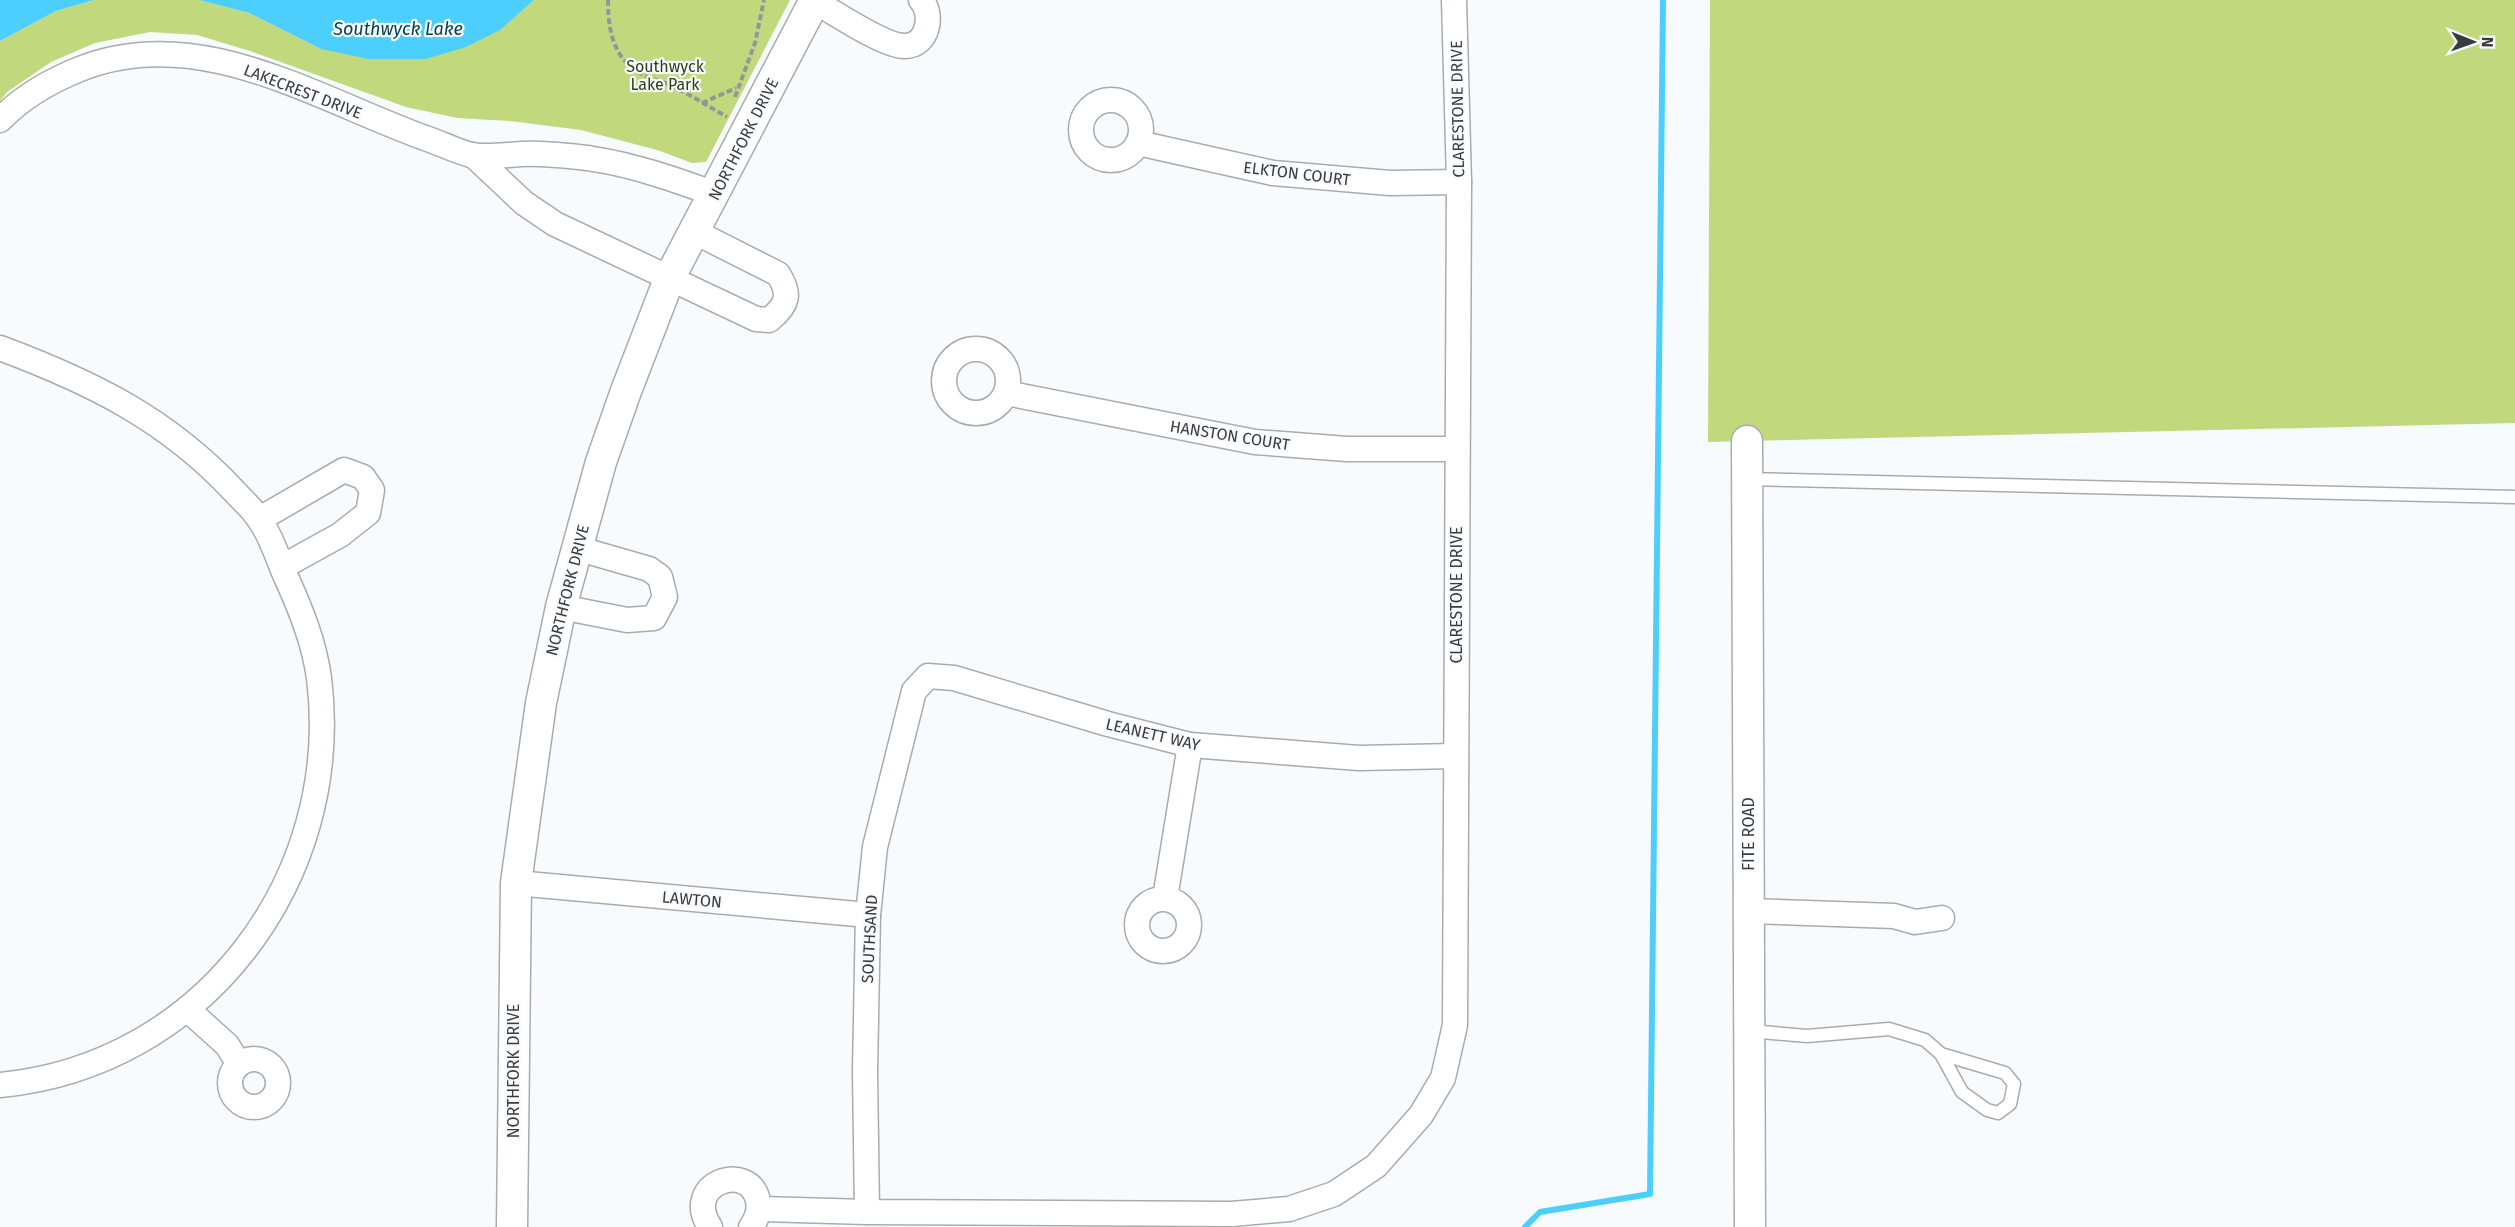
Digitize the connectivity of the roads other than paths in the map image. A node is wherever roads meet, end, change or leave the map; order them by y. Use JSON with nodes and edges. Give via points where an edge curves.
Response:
{"nodes":[{"id":1,"x":921,"y":0,"type":"edge"},
{"id":2,"x":1454,"y":0,"type":"edge"},
{"id":3,"x":815,"y":1,"type":"edge"},
{"id":4,"x":0,"y":120,"type":"edge"},
{"id":5,"x":1138,"y":143,"type":"dead end"},
{"id":6,"x":473,"y":155,"type":"junction"},
{"id":7,"x":1459,"y":183,"type":"junction"},
{"id":8,"x":715,"y":194,"type":"junction"},
{"id":9,"x":695,"y":232,"type":"junction"},
{"id":10,"x":670,"y":277,"type":"junction"},
{"id":11,"x":0,"y":348,"type":"edge"},
{"id":12,"x":1006,"y":393,"type":"dead end"},
{"id":13,"x":1747,"y":441,"type":"dead end"},
{"id":14,"x":1457,"y":449,"type":"junction"},
{"id":15,"x":1747,"y":479,"type":"junction"},
{"id":16,"x":2515,"y":497,"type":"edge"},
{"id":17,"x":260,"y":519,"type":"junction"},
{"id":18,"x":576,"y":548,"type":"junction"},
{"id":19,"x":282,"y":567,"type":"junction"},
{"id":20,"x":561,"y":607,"type":"junction"},
{"id":21,"x":928,"y":676,"type":"joint"},
{"id":22,"x":1190,"y":745,"type":"junction"},
{"id":23,"x":1455,"y":756,"type":"junction"},
{"id":24,"x":516,"y":884,"type":"junction"},
{"id":25,"x":1165,"y":898,"type":"dead end"},
{"id":26,"x":1749,"y":911,"type":"junction"},
{"id":27,"x":868,"y":915,"type":"junction"},
{"id":28,"x":1942,"y":918,"type":"dead end"},
{"id":29,"x":187,"y":1009,"type":"junction"},
{"id":30,"x":1749,"y":1031,"type":"junction"},
{"id":31,"x":1941,"y":1054,"type":"junction"},
{"id":32,"x":240,"y":1064,"type":"dead end"},
{"id":33,"x":0,"y":1085,"type":"edge"},
{"id":34,"x":867,"y":1212,"type":"junction"},
{"id":35,"x":755,"y":1218,"type":"edge"},
{"id":36,"x":512,"y":1227,"type":"edge"},
{"id":37,"x":710,"y":1227,"type":"edge"},
{"id":38,"x":1750,"y":1227,"type":"edge"}],
"edges":[{"from":1,"to":3,"type":"street","via":[[928,24],[924,35],[906,46],[889,43]]},
{"from":2,"to":7,"type":"street","name":"CLARESTONE DRIVE"},
{"from":3,"to":8,"type":"street","name":"NORTHFORK DRIVE"},
{"from":4,"to":6,"type":"street","name":"LAKECREST DRIVE","via":[[55,79],[95,63],[158,53],[192,55],[267,74],[391,126]]},
{"from":5,"to":7,"type":"street","name":"ELKTON COURT","via":[[1273,173],[1390,183]]},
{"from":6,"to":8,"type":"street","name":"LAKECREST DRIVE","via":[[530,153],[594,159]]},
{"from":6,"to":10,"type":"street","name":"LAKECREST DRIVE","via":[[524,203],[555,224]]},
{"from":7,"to":14,"type":"street","name":"CLARESTONE DRIVE"},
{"from":8,"to":9,"type":"street","name":"NORTHFORK DRIVE"},
{"from":9,"to":10,"type":"street","name":"NORTHFORK DRIVE"},
{"from":9,"to":10,"type":"street","name":"LAKECREST DRIVE","via":[[778,274],[786,287],[786,301],[769,320],[756,319]]},
{"from":10,"to":18,"type":"street","name":"NORTHFORK DRIVE","via":[[601,462]]},
{"from":11,"to":17,"type":"street","via":[[110,394],[150,420],[218,474]]},
{"from":12,"to":14,"type":"street","name":"HANSTON COURT","via":[[1255,442],[1347,449]]},
{"from":13,"to":15,"type":"street","name":"FITE ROAD"},
{"from":14,"to":23,"type":"street","name":"CLARESTONE DRIVE"},
{"from":15,"to":16,"type":"lane"},
{"from":15,"to":26,"type":"street","name":"FITE ROAD"},
{"from":17,"to":19,"type":"street"},
{"from":17,"to":19,"type":"street","via":[[344,470],[363,477],[372,490],[368,513],[340,535]]},
{"from":18,"to":20,"type":"street","name":"NORTHFORK DRIVE"},
{"from":18,"to":20,"type":"street","via":[[649,569],[660,577],[665,597],[654,618],[627,620]]},
{"from":19,"to":29,"type":"street","via":[[304,617],[319,678],[321,711],[314,805],[292,870],[253,941],[229,971]]},
{"from":20,"to":24,"type":"street","name":"NORTHFORK DRIVE","via":[[541,703]]},
{"from":21,"to":22,"type":"street","name":"LEANETT WAY","via":[[954,678]]},
{"from":21,"to":27,"type":"street","name":"SOUTHSAND","via":[[914,691],[911,702],[875,848]]},
{"from":22,"to":23,"type":"street","name":"LEANETT WAY","via":[[1359,758]]},
{"from":22,"to":25,"type":"street"},
{"from":23,"to":34,"type":"street","name":"CLARESTONE DRIVE","via":[[1455,1025],[1443,1078],[1421,1115],[1376,1166],[1334,1194],[1289,1209],[1232,1214]]},
{"from":24,"to":27,"type":"street","name":"LAWTON"},
{"from":24,"to":36,"type":"street","name":"NORTHFORK DRIVE"},
{"from":26,"to":28,"type":"street","via":[[1894,916],[1915,922]]},
{"from":26,"to":30,"type":"street","name":"FITE ROAD"},
{"from":27,"to":34,"type":"street","name":"SOUTHSAND"},
{"from":29,"to":32,"type":"street","via":[[227,1045]]},
{"from":29,"to":33,"type":"street","via":[[141,1041],[104,1060],[56,1075]]},
{"from":30,"to":31,"type":"lane","via":[[1807,1036],[1889,1029],[1925,1040]]},
{"from":30,"to":38,"type":"street","name":"FITE ROAD"},
{"from":31,"to":31,"type":"lane","via":[[1962,1092],[1998,1113],[2010,1104],[2014,1084],[2005,1073]]},
{"from":34,"to":35,"type":"street","name":"CLARESTONE DRIVE"},
{"from":35,"to":37,"type":"street","via":[[758,1198],[752,1188],[732,1179],[721,1181],[711,1187],[702,1207]]}]}
